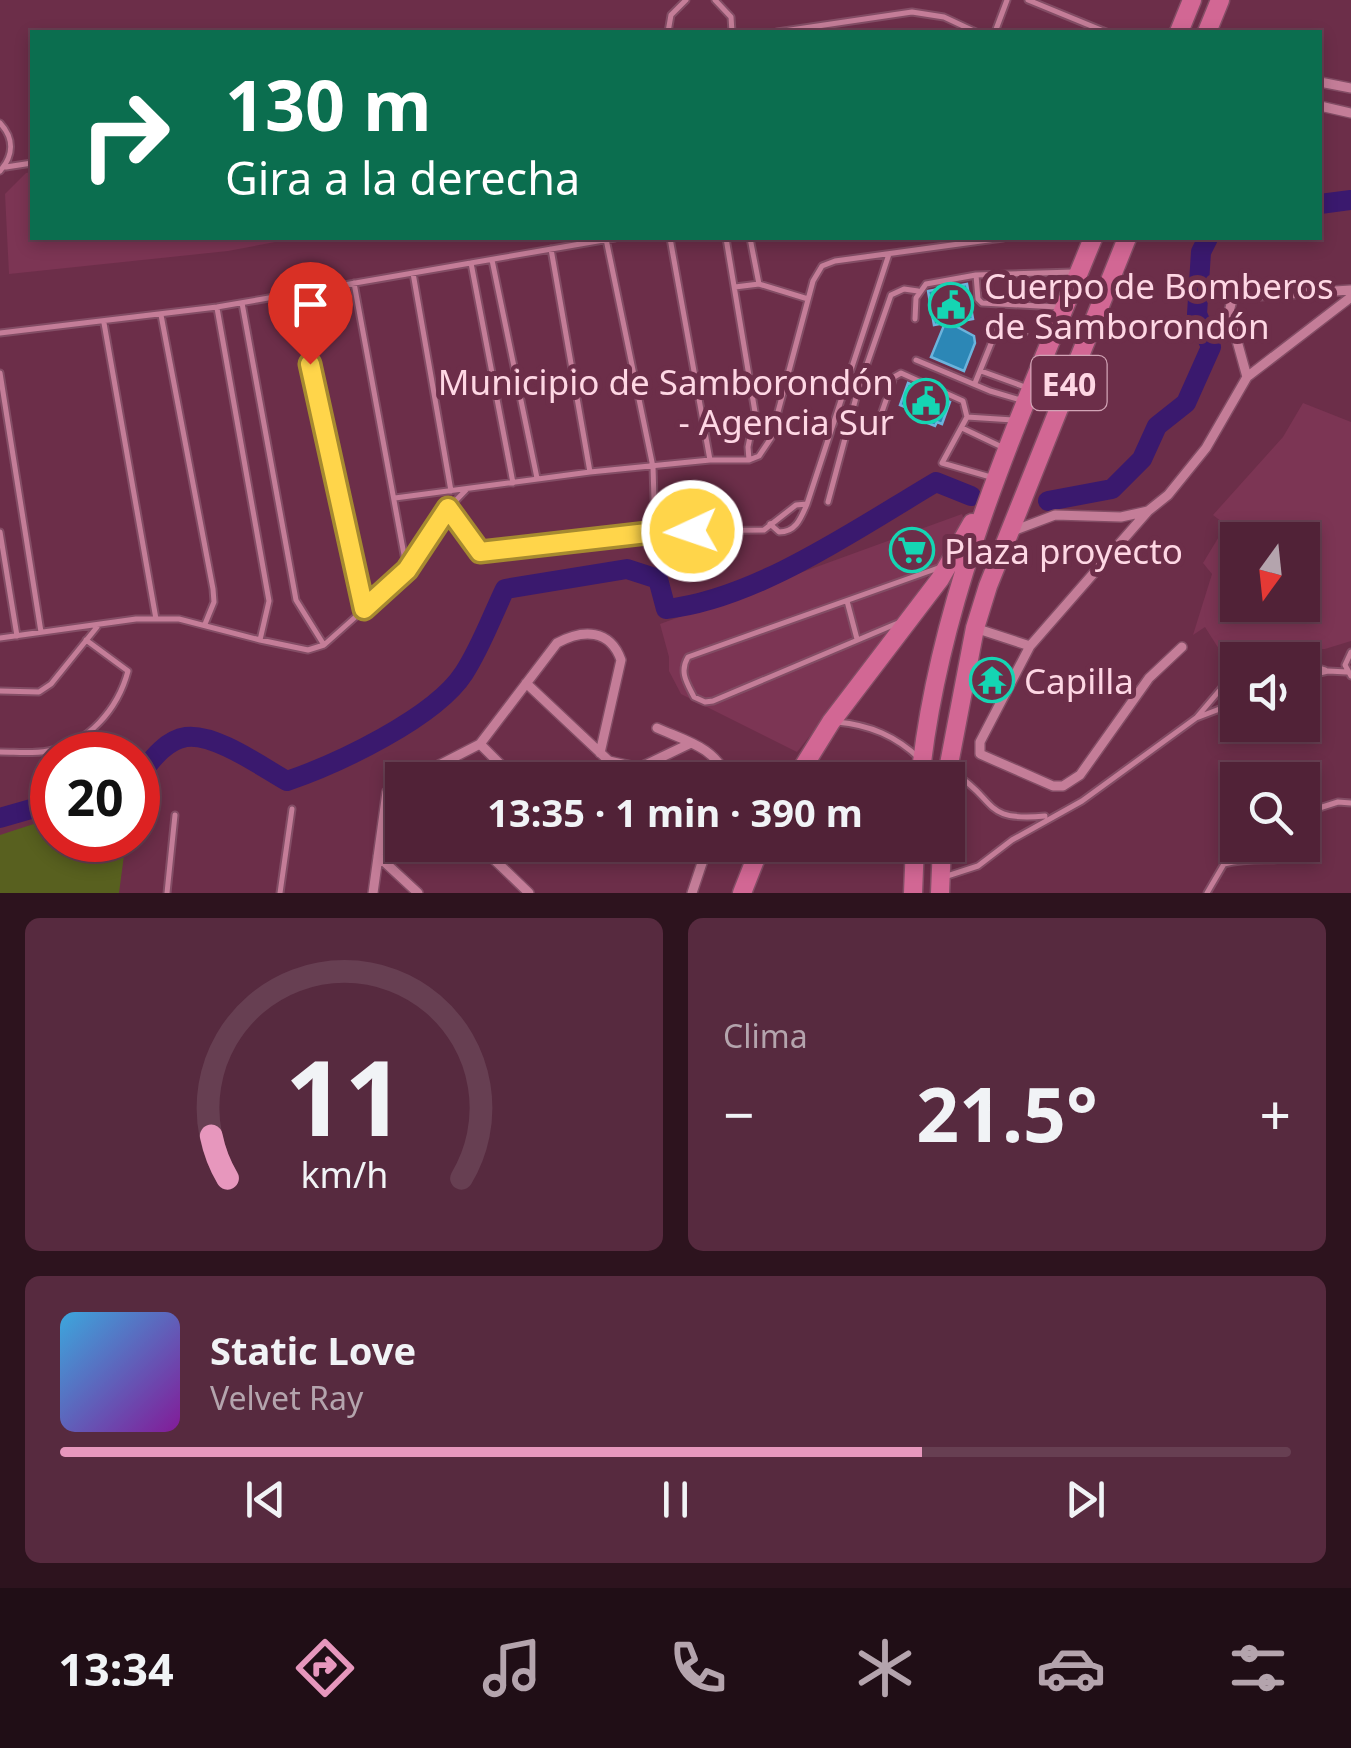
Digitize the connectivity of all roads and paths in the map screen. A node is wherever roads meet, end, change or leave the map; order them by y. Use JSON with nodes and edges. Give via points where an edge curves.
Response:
{"nodes":[{"id":1,"x":686,"y":0,"type":"edge"},
{"id":2,"x":719,"y":0,"type":"edge"},
{"id":3,"x":1008,"y":0,"type":"edge"},
{"id":4,"x":1028,"y":0,"type":"edge"},
{"id":5,"x":1192,"y":0,"type":"edge"},
{"id":6,"x":1220,"y":0,"type":"edge"},
{"id":7,"x":668,"y":30,"type":"edge"},
{"id":8,"x":732,"y":30,"type":"edge"},
{"id":9,"x":790,"y":30,"type":"edge"},
{"id":10,"x":972,"y":30,"type":"edge"},
{"id":11,"x":996,"y":30,"type":"edge"},
{"id":12,"x":1101,"y":30,"type":"edge"},
{"id":13,"x":1179,"y":30,"type":"edge"},
{"id":14,"x":1208,"y":30,"type":"edge"},
{"id":15,"x":1322,"y":82,"type":"edge"},
{"id":16,"x":1351,"y":88,"type":"edge"},
{"id":17,"x":1322,"y":106,"type":"edge"},
{"id":18,"x":1351,"y":113,"type":"edge"},
{"id":19,"x":0,"y":123,"type":"edge"},
{"id":20,"x":30,"y":162,"type":"edge"},
{"id":21,"x":2,"y":169,"type":"edge"},
{"id":22,"x":600,"y":240,"type":"edge"},
{"id":23,"x":606,"y":240,"type":"edge"},
{"id":24,"x":670,"y":240,"type":"edge"},
{"id":25,"x":726,"y":240,"type":"edge"},
{"id":26,"x":750,"y":240,"type":"edge"},
{"id":27,"x":989,"y":240,"type":"edge"},
{"id":28,"x":1092,"y":240,"type":"edge"},
{"id":29,"x":1126,"y":240,"type":"edge"},
{"id":30,"x":551,"y":249,"type":"junction"},
{"id":31,"x":889,"y":254,"type":"junction"},
{"id":32,"x":492,"y":259,"type":"junction"},
{"id":33,"x":471,"y":263,"type":"junction"},
{"id":34,"x":1079,"y":272,"type":"junction"},
{"id":35,"x":413,"y":273,"type":"junction"},
{"id":36,"x":976,"y":275,"type":"junction"},
{"id":37,"x":354,"y":283,"type":"junction"},
{"id":38,"x":760,"y":284,"type":"junction"},
{"id":39,"x":735,"y":287,"type":"junction"},
{"id":40,"x":918,"y":290,"type":"junction"},
{"id":41,"x":1105,"y":293,"type":"junction"},
{"id":42,"x":294,"y":294,"type":"junction"},
{"id":43,"x":1351,"y":294,"type":"edge"},
{"id":44,"x":808,"y":298,"type":"junction"},
{"id":45,"x":1068,"y":299,"type":"junction"},
{"id":46,"x":242,"y":303,"type":"junction"},
{"id":47,"x":217,"y":307,"type":"junction"},
{"id":48,"x":161,"y":315,"type":"junction"},
{"id":49,"x":916,"y":319,"type":"dead end"},
{"id":50,"x":104,"y":323,"type":"junction"},
{"id":51,"x":1021,"y":326,"type":"dead end"},
{"id":52,"x":998,"y":329,"type":"dead end"},
{"id":53,"x":0,"y":333,"type":"edge"},
{"id":54,"x":1050,"y":344,"type":"junction"},
{"id":55,"x":916,"y":360,"type":"dead end"},
{"id":56,"x":980,"y":370,"type":"junction"},
{"id":57,"x":0,"y":373,"type":"edge"},
{"id":58,"x":1246,"y":377,"type":"junction"},
{"id":59,"x":975,"y":383,"type":"junction"},
{"id":60,"x":1030,"y":395,"type":"junction"},
{"id":61,"x":967,"y":417,"type":"junction"},
{"id":62,"x":1017,"y":420,"type":"junction"},
{"id":63,"x":962,"y":428,"type":"junction"},
{"id":64,"x":874,"y":435,"type":"dead end"},
{"id":65,"x":1007,"y":450,"type":"junction"},
{"id":66,"x":710,"y":460,"type":"junction"},
{"id":67,"x":748,"y":460,"type":"junction"},
{"id":68,"x":654,"y":467,"type":"junction"},
{"id":69,"x":590,"y":472,"type":"junction"},
{"id":70,"x":537,"y":478,"type":"junction"},
{"id":71,"x":997,"y":479,"type":"junction"},
{"id":72,"x":513,"y":482,"type":"junction"},
{"id":73,"x":466,"y":490,"type":"junction"},
{"id":74,"x":451,"y":492,"type":"junction"},
{"id":75,"x":395,"y":498,"type":"junction"},
{"id":76,"x":828,"y":502,"type":"dead end"},
{"id":77,"x":807,"y":504,"type":"junction"},
{"id":78,"x":448,"y":508,"type":"junction"},
{"id":79,"x":1148,"y":511,"type":"junction"},
{"id":80,"x":770,"y":524,"type":"junction"},
{"id":81,"x":0,"y":532,"type":"edge"},
{"id":82,"x":656,"y":532,"type":"junction"},
{"id":83,"x":1008,"y":532,"type":"junction"},
{"id":84,"x":949,"y":564,"type":"junction"},
{"id":85,"x":407,"y":570,"type":"junction"},
{"id":86,"x":847,"y":601,"type":"junction"},
{"id":87,"x":364,"y":609,"type":"junction"},
{"id":88,"x":912,"y":618,"type":"junction"},
{"id":89,"x":156,"y":619,"type":"junction"},
{"id":90,"x":99,"y":624,"type":"junction"},
{"id":91,"x":206,"y":624,"type":"junction"},
{"id":92,"x":974,"y":628,"type":"junction"},
{"id":93,"x":41,"y":632,"type":"junction"},
{"id":94,"x":16,"y":636,"type":"junction"},
{"id":95,"x":0,"y":638,"type":"edge"},
{"id":96,"x":857,"y":639,"type":"junction"},
{"id":97,"x":86,"y":640,"type":"junction"},
{"id":98,"x":260,"y":640,"type":"junction"},
{"id":99,"x":324,"y":645,"type":"junction"},
{"id":100,"x":1030,"y":646,"type":"junction"},
{"id":101,"x":1182,"y":647,"type":"dead end"},
{"id":102,"x":1351,"y":652,"type":"edge"},
{"id":103,"x":1320,"y":669,"type":"edge"},
{"id":104,"x":1328,"y":671,"type":"junction"},
{"id":105,"x":1320,"y":673,"type":"edge"},
{"id":106,"x":1349,"y":674,"type":"edge"},
{"id":107,"x":526,"y":682,"type":"junction"},
{"id":108,"x":1220,"y":690,"type":"edge"},
{"id":109,"x":0,"y":691,"type":"edge"},
{"id":110,"x":1220,"y":709,"type":"edge"},
{"id":111,"x":1196,"y":718,"type":"junction"},
{"id":112,"x":831,"y":722,"type":"junction"},
{"id":113,"x":656,"y":728,"type":"dead end"},
{"id":114,"x":690,"y":743,"type":"junction"},
{"id":115,"x":480,"y":744,"type":"junction"},
{"id":116,"x":0,"y":752,"type":"edge"},
{"id":117,"x":600,"y":753,"type":"junction"},
{"id":118,"x":445,"y":762,"type":"edge"},
{"id":119,"x":498,"y":762,"type":"edge"},
{"id":120,"x":614,"y":762,"type":"edge"},
{"id":121,"x":650,"y":762,"type":"edge"},
{"id":122,"x":720,"y":762,"type":"edge"},
{"id":123,"x":806,"y":762,"type":"edge"},
{"id":124,"x":915,"y":762,"type":"edge"},
{"id":125,"x":923,"y":762,"type":"edge"},
{"id":126,"x":949,"y":762,"type":"edge"},
{"id":127,"x":965,"y":781,"type":"edge"},
{"id":128,"x":385,"y":800,"type":"edge"},
{"id":129,"x":1351,"y":803,"type":"edge"},
{"id":130,"x":292,"y":809,"type":"dead end"},
{"id":131,"x":174,"y":815,"type":"dead end"},
{"id":132,"x":1050,"y":816,"type":"junction"},
{"id":133,"x":378,"y":856,"type":"junction"},
{"id":134,"x":497,"y":862,"type":"edge"},
{"id":135,"x":701,"y":862,"type":"edge"},
{"id":136,"x":754,"y":862,"type":"edge"},
{"id":137,"x":915,"y":862,"type":"edge"},
{"id":138,"x":941,"y":886,"type":"edge"},
{"id":139,"x":167,"y":893,"type":"edge"},
{"id":140,"x":280,"y":893,"type":"edge"},
{"id":141,"x":373,"y":893,"type":"edge"},
{"id":142,"x":418,"y":893,"type":"edge"},
{"id":143,"x":530,"y":893,"type":"edge"},
{"id":144,"x":692,"y":893,"type":"edge"},
{"id":145,"x":742,"y":893,"type":"edge"},
{"id":146,"x":914,"y":893,"type":"edge"},
{"id":147,"x":1207,"y":893,"type":"edge"}],
"edges":[{"from":1,"to":7,"type":"lane","via":[[671,15]]},
{"from":2,"to":8,"type":"lane"},
{"from":3,"to":11,"type":"lane"},
{"from":4,"to":12,"type":"lane"},
{"from":5,"to":13,"type":"highway"},
{"from":6,"to":14,"type":"highway"},
{"from":9,"to":10,"type":"lane","via":[[912,12]]},
{"from":15,"to":16,"type":"street"},
{"from":17,"to":18,"type":"street"},
{"from":19,"to":21,"type":"lane","via":[[10,142]]},
{"from":20,"to":21,"type":"lane"},
{"from":22,"to":30,"type":"lane"},
{"from":23,"to":68,"type":"lane"},
{"from":24,"to":66,"type":"lane"},
{"from":25,"to":39,"type":"lane"},
{"from":26,"to":38,"type":"lane"},
{"from":27,"to":31,"type":"lane"},
{"from":28,"to":34,"type":"highway","number":"E40"},
{"from":29,"to":41,"type":"highway","number":"E40"},
{"from":30,"to":32,"type":"lane"},
{"from":30,"to":69,"type":"lane"},
{"from":31,"to":44,"type":"lane","via":[[822,266]]},
{"from":31,"to":77,"type":"lane"},
{"from":32,"to":33,"type":"lane"},
{"from":32,"to":70,"type":"lane"},
{"from":33,"to":35,"type":"lane"},
{"from":33,"to":72,"type":"lane"},
{"from":34,"to":36,"type":"lane"},
{"from":34,"to":45,"type":"highway","number":"E40"},
{"from":35,"to":37,"type":"lane"},
{"from":35,"to":74,"type":"lane"},
{"from":36,"to":40,"type":"lane"},
{"from":36,"to":45,"type":"lane","via":[[982,303]]},
{"from":37,"to":42,"type":"lane"},
{"from":37,"to":75,"type":"lane"},
{"from":38,"to":39,"type":"lane"},
{"from":38,"to":44,"type":"lane"},
{"from":39,"to":67,"type":"lane","via":[[755,412]]},
{"from":40,"to":49,"type":"lane"},
{"from":40,"to":76,"type":"lane","via":[[891,295]]},
{"from":41,"to":45,"type":"highway"},
{"from":41,"to":83,"type":"highway","number":"E40"},
{"from":42,"to":46,"type":"lane"},
{"from":42,"to":87,"type":"lane"},
{"from":43,"to":58,"type":"street"},
{"from":43,"to":58,"type":"street","via":[[1232,300],[1229,312]]},
{"from":44,"to":67,"type":"lane","via":[[771,438]]},
{"from":45,"to":54,"type":"highway","number":"E40"},
{"from":46,"to":47,"type":"lane"},
{"from":46,"to":99,"type":"lane","via":[[296,600]]},
{"from":47,"to":48,"type":"lane"},
{"from":47,"to":98,"type":"lane","via":[[269,600]]},
{"from":48,"to":50,"type":"lane"},
{"from":48,"to":91,"type":"lane","via":[[214,589]]},
{"from":50,"to":53,"type":"lane"},
{"from":50,"to":89,"type":"lane"},
{"from":51,"to":54,"type":"path","via":[[1020,332]]},
{"from":52,"to":56,"type":"lane"},
{"from":54,"to":60,"type":"highway","number":"E40"},
{"from":55,"to":59,"type":"lane"},
{"from":56,"to":59,"type":"lane"},
{"from":56,"to":60,"type":"lane"},
{"from":57,"to":93,"type":"lane"},
{"from":58,"to":79,"type":"street","via":[[1206,448]]},
{"from":59,"to":60,"type":"lane"},
{"from":60,"to":62,"type":"highway","number":"E40"},
{"from":61,"to":62,"type":"lane"},
{"from":61,"to":63,"type":"lane"},
{"from":61,"to":64,"type":"lane","via":[[962,399],[901,373]]},
{"from":62,"to":65,"type":"highway","number":"E40"},
{"from":63,"to":65,"type":"lane"},
{"from":63,"to":71,"type":"lane","via":[[942,463]]},
{"from":65,"to":71,"type":"highway","number":"E40"},
{"from":66,"to":67,"type":"lane"},
{"from":66,"to":68,"type":"lane"},
{"from":68,"to":69,"type":"lane"},
{"from":68,"to":82,"type":"lane"},
{"from":69,"to":70,"type":"lane"},
{"from":70,"to":72,"type":"lane"},
{"from":71,"to":84,"type":"highway"},
{"from":71,"to":125,"type":"highway","number":"E40","via":[[954,606]]},
{"from":72,"to":73,"type":"lane"},
{"from":73,"to":74,"type":"lane"},
{"from":73,"to":78,"type":"lane"},
{"from":74,"to":75,"type":"lane"},
{"from":75,"to":85,"type":"lane"},
{"from":77,"to":80,"type":"lane","via":[[796,504]]},
{"from":77,"to":80,"type":"lane","via":[[786,532]]},
{"from":78,"to":82,"type":"lane","via":[[480,552]]},
{"from":78,"to":85,"type":"lane"},
{"from":79,"to":83,"type":"street","via":[[1054,515]]},
{"from":79,"to":100,"type":"street"},
{"from":80,"to":82,"type":"lane","via":[[764,530]]},
{"from":81,"to":94,"type":"lane"},
{"from":83,"to":92,"type":"highway","number":"E40"},
{"from":84,"to":86,"type":"lane"},
{"from":84,"to":88,"type":"highway"},
{"from":85,"to":87,"type":"lane"},
{"from":86,"to":96,"type":"lane"},
{"from":86,"to":96,"type":"lane","via":[[688,657],[684,675],[694,698],[713,701]]},
{"from":87,"to":99,"type":"lane"},
{"from":88,"to":96,"type":"lane"},
{"from":88,"to":112,"type":"highway"},
{"from":89,"to":90,"type":"lane"},
{"from":89,"to":91,"type":"lane"},
{"from":90,"to":93,"type":"lane"},
{"from":90,"to":97,"type":"lane"},
{"from":91,"to":98,"type":"lane"},
{"from":92,"to":100,"type":"street"},
{"from":92,"to":126,"type":"highway","number":"E40"},
{"from":93,"to":94,"type":"lane"},
{"from":94,"to":95,"type":"lane"},
{"from":97,"to":109,"type":"lane","via":[[39,692]]},
{"from":97,"to":116,"type":"lane","via":[[128,671],[104,719],[58,748]]},
{"from":98,"to":99,"type":"lane","via":[[308,650]]},
{"from":100,"to":101,"type":"street","via":[[980,742],[980,754],[1054,786],[1080,774],[1149,678]]},
{"from":102,"to":106,"type":"lane"},
{"from":103,"to":104,"type":"lane"},
{"from":104,"to":105,"type":"lane"},
{"from":104,"to":106,"type":"lane"},
{"from":107,"to":115,"type":"street"},
{"from":107,"to":117,"type":"street"},
{"from":107,"to":117,"type":"street","via":[[557,642],[587,632],[606,637],[621,660]]},
{"from":108,"to":111,"type":"lane"},
{"from":110,"to":111,"type":"lane"},
{"from":111,"to":132,"type":"lane","via":[[1082,801]]},
{"from":112,"to":123,"type":"highway"},
{"from":112,"to":124,"type":"lane","via":[[900,740]]},
{"from":113,"to":114,"type":"street"},
{"from":114,"to":121,"type":"street"},
{"from":114,"to":122,"type":"street"},
{"from":115,"to":118,"type":"street"},
{"from":115,"to":119,"type":"street"},
{"from":117,"to":120,"type":"street"},
{"from":127,"to":132,"type":"lane","via":[[997,813]]},
{"from":128,"to":133,"type":"street"},
{"from":129,"to":147,"type":"lane","via":[[1313,810],[1306,841],[1286,860],[1224,864]]},
{"from":130,"to":140,"type":"lane"},
{"from":131,"to":139,"type":"lane"},
{"from":132,"to":138,"type":"lane"},
{"from":133,"to":141,"type":"street"},
{"from":133,"to":142,"type":"street"},
{"from":134,"to":143,"type":"street"},
{"from":135,"to":144,"type":"street"},
{"from":136,"to":145,"type":"highway"},
{"from":137,"to":146,"type":"highway"}]}
